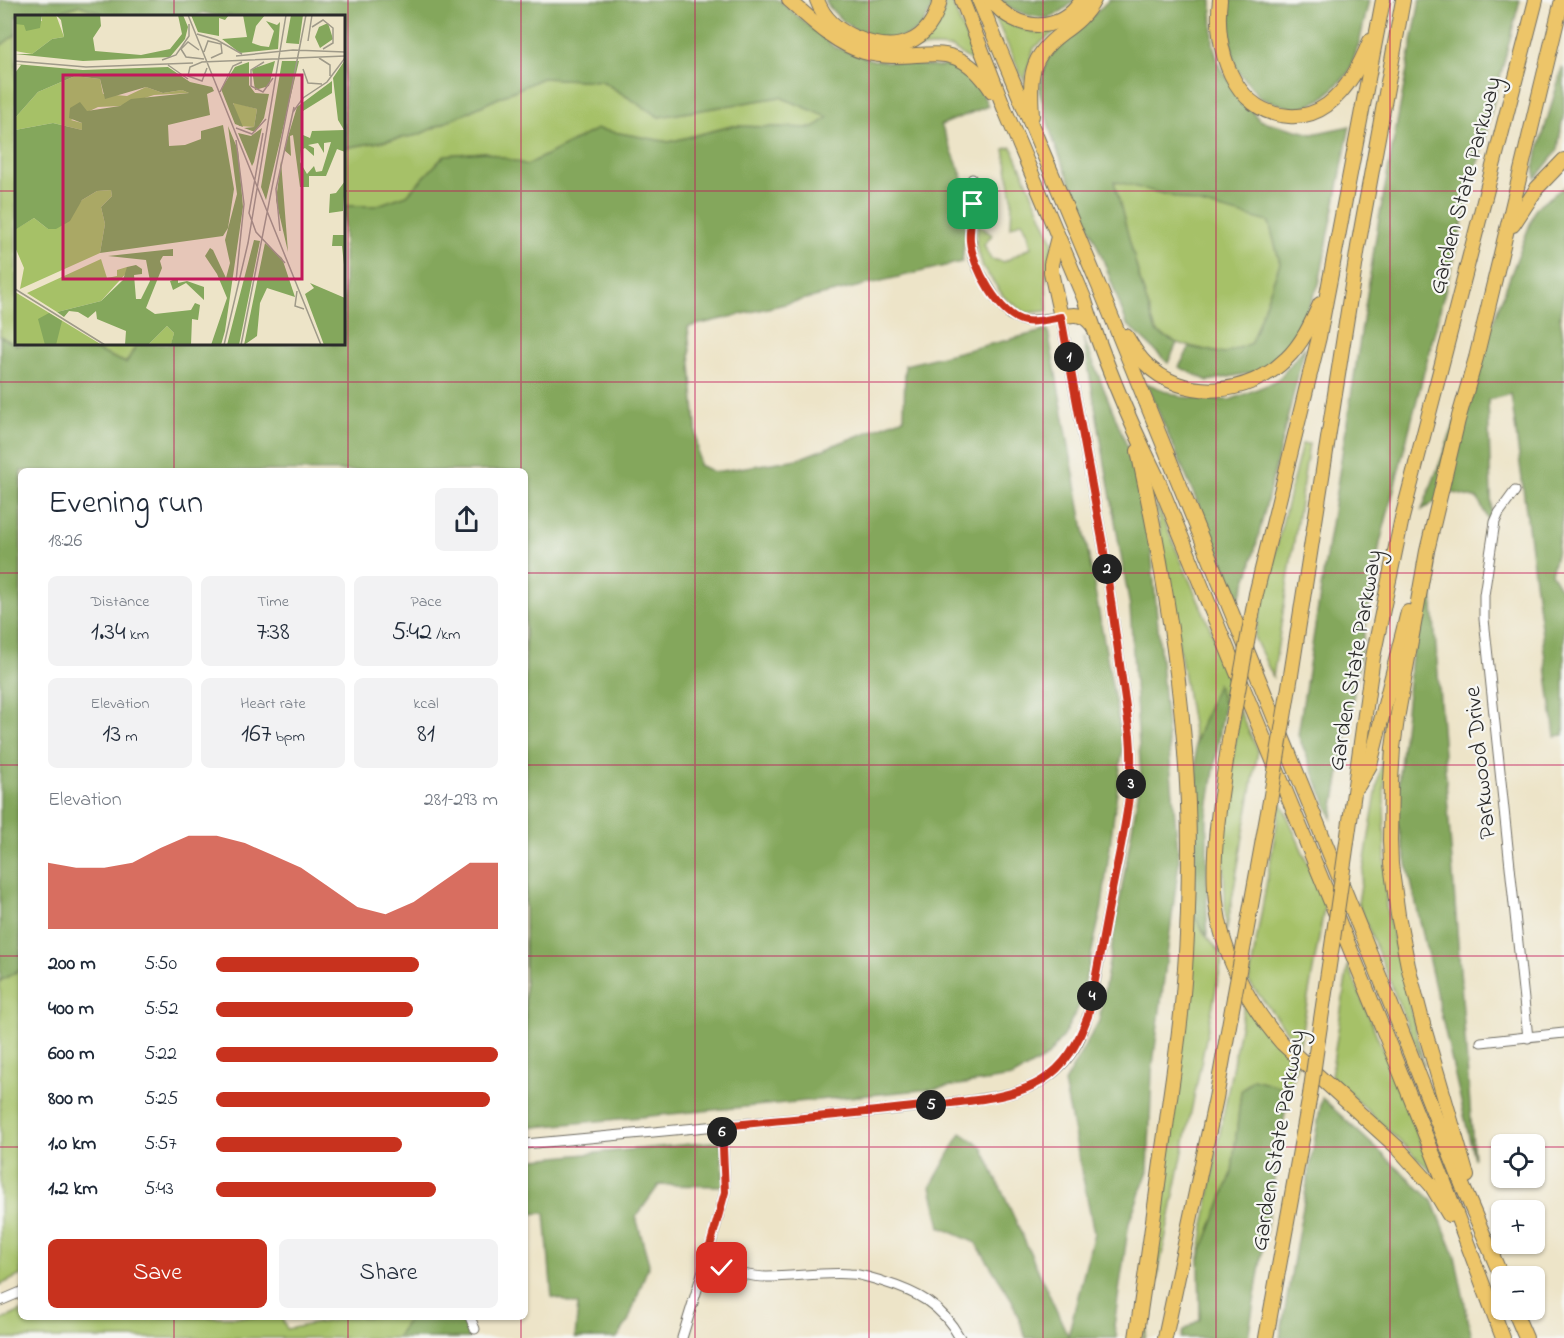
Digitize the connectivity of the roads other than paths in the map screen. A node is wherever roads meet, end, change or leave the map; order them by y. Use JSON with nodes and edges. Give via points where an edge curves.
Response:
{"nodes":[{"id":1,"x":789,"y":0,"type":"edge"},
{"id":2,"x":817,"y":0,"type":"edge"},
{"id":3,"x":940,"y":0,"type":"edge"},
{"id":4,"x":962,"y":0,"type":"edge"},
{"id":5,"x":979,"y":0,"type":"edge"},
{"id":6,"x":991,"y":0,"type":"edge"},
{"id":7,"x":1082,"y":0,"type":"edge"},
{"id":8,"x":1094,"y":0,"type":"edge"},
{"id":9,"x":1220,"y":0,"type":"edge"},
{"id":10,"x":1383,"y":0,"type":"edge"},
{"id":11,"x":1403,"y":0,"type":"edge"},
{"id":12,"x":1536,"y":0,"type":"edge"},
{"id":13,"x":1562,"y":0,"type":"edge"},
{"id":14,"x":1380,"y":20,"type":"junction"},
{"id":15,"x":1005,"y":110,"type":"junction"},
{"id":16,"x":1032,"y":127,"type":"junction"},
{"id":17,"x":1564,"y":160,"type":"edge"},
{"id":18,"x":972,"y":179,"type":"dead end"},
{"id":19,"x":1058,"y":237,"type":"junction"},
{"id":20,"x":1505,"y":240,"type":"junction"},
{"id":21,"x":1328,"y":286,"type":"junction"},
{"id":22,"x":1101,"y":291,"type":"junction"},
{"id":23,"x":1061,"y":317,"type":"junction"},
{"id":24,"x":1093,"y":327,"type":"junction"},
{"id":25,"x":1134,"y":428,"type":"junction"},
{"id":26,"x":1515,"y":490,"type":"dead end"},
{"id":27,"x":1427,"y":551,"type":"junction"},
{"id":28,"x":1355,"y":790,"type":"junction"},
{"id":29,"x":1564,"y":1033,"type":"edge"},
{"id":30,"x":1528,"y":1038,"type":"junction"},
{"id":31,"x":1481,"y":1042,"type":"dead end"},
{"id":32,"x":722,"y":1126,"type":"junction"},
{"id":33,"x":528,"y":1144,"type":"edge"},
{"id":34,"x":1482,"y":1230,"type":"junction"},
{"id":35,"x":1474,"y":1263,"type":"junction"},
{"id":36,"x":705,"y":1264,"type":"junction"},
{"id":37,"x":1497,"y":1266,"type":"edge"},
{"id":38,"x":18,"y":1293,"type":"edge"},
{"id":39,"x":0,"y":1301,"type":"edge"},
{"id":40,"x":472,"y":1320,"type":"edge"},
{"id":41,"x":1518,"y":1320,"type":"edge"},
{"id":42,"x":475,"y":1329,"type":"dead end"},
{"id":43,"x":682,"y":1338,"type":"edge"},
{"id":44,"x":960,"y":1338,"type":"edge"},
{"id":45,"x":1136,"y":1338,"type":"edge"},
{"id":46,"x":1165,"y":1338,"type":"edge"},
{"id":47,"x":1266,"y":1338,"type":"edge"},
{"id":48,"x":1503,"y":1338,"type":"edge"},
{"id":49,"x":1526,"y":1338,"type":"edge"}],
"edges":[{"from":1,"to":15,"type":"highway","via":[[827,33],[863,51],[895,56],[944,54],[960,59],[984,79]]},
{"from":2,"to":3,"type":"highway","via":[[824,15],[846,34],[870,43],[895,46],[926,31]]},
{"from":4,"to":15,"type":"highway"},
{"from":5,"to":16,"type":"highway"},
{"from":6,"to":7,"type":"highway","via":[[1013,19],[1037,26],[1064,19]]},
{"from":8,"to":16,"type":"highway","via":[[1083,16],[1046,46],[1036,60],[1030,81]]},
{"from":9,"to":14,"type":"highway","via":[[1218,26],[1231,75],[1251,102],[1284,116],[1304,116],[1336,97],[1358,69]]},
{"from":10,"to":14,"type":"highway"},
{"from":11,"to":46,"type":"highway","bridge":true,"via":[[1358,247],[1270,801],[1216,1098]]},
{"from":12,"to":28,"type":"highway","name":"Garden State Parkway","via":[[1402,518],[1373,657]]},
{"from":13,"to":20,"type":"highway"},
{"from":14,"to":21,"type":"highway"},
{"from":15,"to":19,"type":"highway"},
{"from":16,"to":22,"type":"highway"},
{"from":17,"to":20,"type":"highway","via":[[1537,188]]},
{"from":18,"to":23,"type":"street","via":[[973,257],[996,299],[1010,315],[1024,321]]},
{"from":19,"to":23,"type":"highway","via":[[1051,272]]},
{"from":19,"to":24,"type":"highway"},
{"from":20,"to":27,"type":"highway"},
{"from":21,"to":22,"type":"highway","via":[[1310,326],[1285,361],[1258,380],[1215,390],[1172,381],[1146,364]]},
{"from":21,"to":35,"type":"highway","bridge":true,"via":[[1256,594],[1230,734],[1214,872],[1216,907],[1231,963],[1260,1017],[1282,1043],[1379,1130],[1431,1185]]},
{"from":22,"to":34,"type":"highway"},
{"from":23,"to":24,"type":"highway","via":[[1079,315]]},
{"from":23,"to":32,"type":"street","via":[[1103,545],[1132,757],[1125,824],[1094,988],[1081,1035],[1071,1053],[1051,1074],[1010,1094]]},
{"from":24,"to":25,"type":"highway"},
{"from":25,"to":35,"type":"highway","via":[[1161,485],[1381,1023]]},
{"from":25,"to":45,"type":"highway","via":[[1172,628],[1187,771],[1189,846],[1181,1014]]},
{"from":26,"to":30,"type":"street","name":"Parkwood Drive","via":[[1495,522],[1483,606]]},
{"from":27,"to":28,"type":"highway","via":[[1401,636],[1370,765]]},
{"from":27,"to":34,"type":"highway","via":[[1393,748],[1391,864],[1411,976]]},
{"from":28,"to":47,"type":"highway","name":"Garden State Parkway","bridge":true,"via":[[1310,1095]]},
{"from":29,"to":30,"type":"street"},
{"from":30,"to":31,"type":"street"},
{"from":32,"to":33,"type":"street"},
{"from":32,"to":36,"type":"street","via":[[725,1192]]},
{"from":34,"to":37,"type":"highway"},
{"from":35,"to":48,"type":"highway"},
{"from":36,"to":43,"type":"street"},
{"from":36,"to":44,"type":"street","via":[[750,1276],[864,1276],[918,1294],[938,1308]]},
{"from":38,"to":39,"type":"street"},
{"from":40,"to":42,"type":"street"},
{"from":41,"to":49,"type":"highway"}]}
